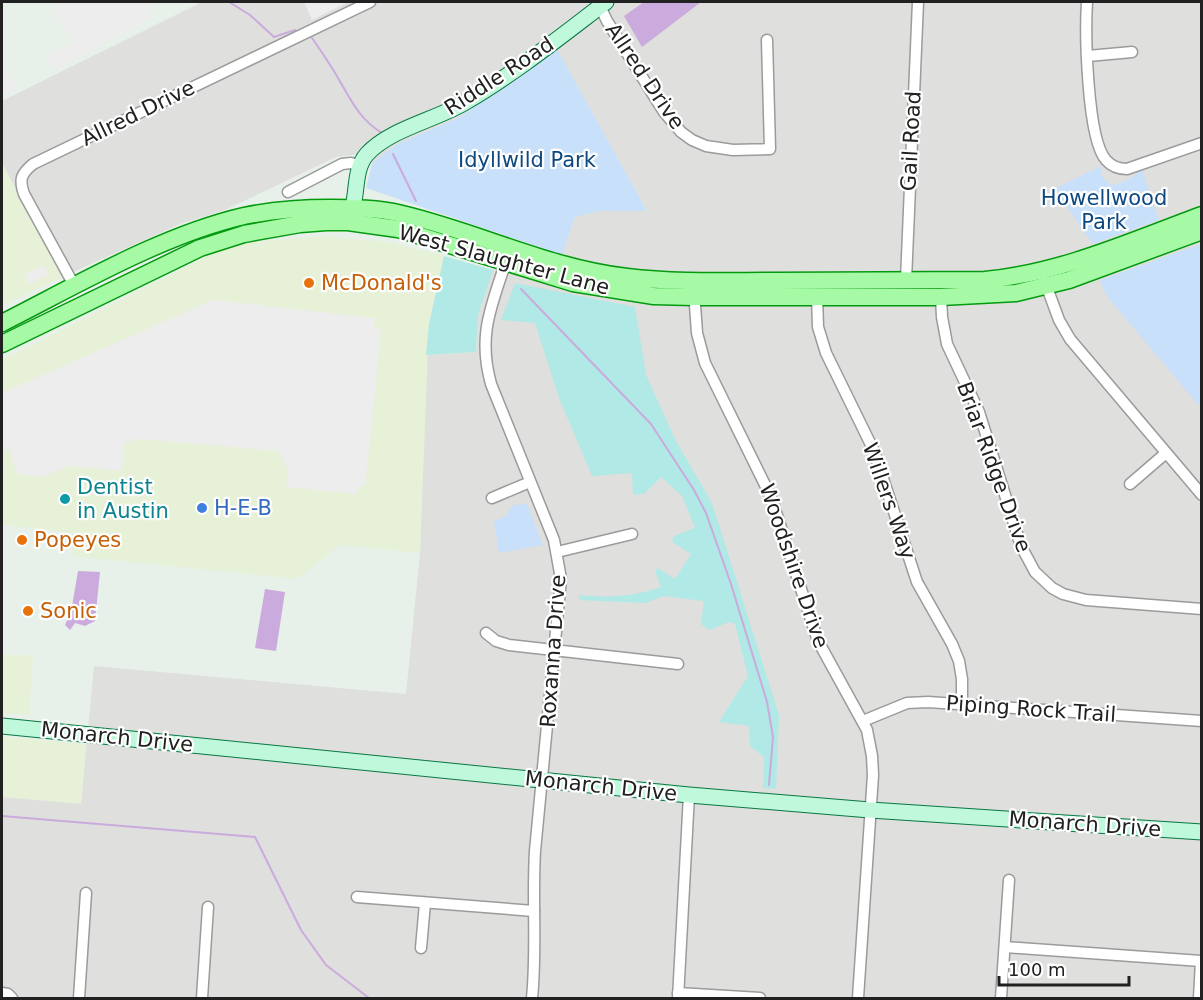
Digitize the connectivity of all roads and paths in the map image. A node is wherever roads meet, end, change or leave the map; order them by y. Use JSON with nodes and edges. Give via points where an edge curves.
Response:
{"nodes":[{"id":1,"x":370,"y":2,"type":"edge"},
{"id":2,"x":918,"y":2,"type":"edge"},
{"id":3,"x":1087,"y":2,"type":"edge"},
{"id":4,"x":601,"y":3,"type":"edge"},
{"id":5,"x":767,"y":40,"type":"dead end"},
{"id":6,"x":1132,"y":52,"type":"dead end"},
{"id":7,"x":1088,"y":56,"type":"junction"},
{"id":8,"x":1202,"y":143,"type":"edge"},
{"id":9,"x":360,"y":166,"type":"junction"},
{"id":10,"x":288,"y":192,"type":"dead end"},
{"id":11,"x":351,"y":215,"type":"junction"},
{"id":12,"x":1202,"y":215,"type":"edge"},
{"id":13,"x":1202,"y":231,"type":"edge"},
{"id":14,"x":167,"y":242,"type":"junction"},
{"id":15,"x":508,"y":255,"type":"junction"},
{"id":16,"x":151,"y":270,"type":"junction"},
{"id":17,"x":1044,"y":279,"type":"junction"},
{"id":18,"x":906,"y":280,"type":"junction"},
{"id":19,"x":75,"y":287,"type":"junction"},
{"id":20,"x":694,"y":289,"type":"junction"},
{"id":21,"x":817,"y":296,"type":"junction"},
{"id":22,"x":941,"y":297,"type":"junction"},
{"id":23,"x":2,"y":323,"type":"edge"},
{"id":24,"x":2,"y":344,"type":"edge"},
{"id":25,"x":1166,"y":453,"type":"junction"},
{"id":26,"x":530,"y":482,"type":"junction"},
{"id":27,"x":1130,"y":484,"type":"dead end"},
{"id":28,"x":1202,"y":495,"type":"edge"},
{"id":29,"x":492,"y":498,"type":"dead end"},
{"id":30,"x":632,"y":534,"type":"dead end"},
{"id":31,"x":557,"y":552,"type":"junction"},
{"id":32,"x":1202,"y":609,"type":"edge"},
{"id":33,"x":486,"y":633,"type":"dead end"},
{"id":34,"x":555,"y":651,"type":"junction"},
{"id":35,"x":678,"y":663,"type":"dead end"},
{"id":36,"x":962,"y":704,"type":"junction"},
{"id":37,"x":863,"y":721,"type":"junction"},
{"id":38,"x":1202,"y":721,"type":"edge"},
{"id":39,"x":2,"y":726,"type":"edge"},
{"id":40,"x":542,"y":780,"type":"junction"},
{"id":41,"x":689,"y":795,"type":"junction"},
{"id":42,"x":870,"y":810,"type":"junction"},
{"id":43,"x":1202,"y":832,"type":"edge"},
{"id":44,"x":1009,"y":880,"type":"dead end"},
{"id":45,"x":86,"y":893,"type":"dead end"},
{"id":46,"x":357,"y":897,"type":"dead end"},
{"id":47,"x":425,"y":903,"type":"junction"},
{"id":48,"x":207,"y":907,"type":"dead end"},
{"id":49,"x":534,"y":911,"type":"junction"},
{"id":50,"x":1005,"y":946,"type":"junction"},
{"id":51,"x":421,"y":948,"type":"dead end"},
{"id":52,"x":2,"y":993,"type":"edge"},
{"id":53,"x":678,"y":996,"type":"edge"},
{"id":54,"x":12,"y":999,"type":"edge"},
{"id":55,"x":79,"y":999,"type":"edge"},
{"id":56,"x":202,"y":999,"type":"edge"},
{"id":57,"x":532,"y":999,"type":"edge"},
{"id":58,"x":760,"y":999,"type":"edge"},
{"id":59,"x":858,"y":999,"type":"edge"},
{"id":60,"x":1001,"y":999,"type":"edge"},
{"id":61,"x":1199,"y":999,"type":"edge"}],
"edges":[{"from":1,"to":19,"type":"street","name":"Allred Drive","via":[[27,169],[21,179],[24,194]]},
{"from":2,"to":18,"type":"street","name":"Gail Road"},
{"from":3,"to":7,"type":"street"},
{"from":4,"to":5,"type":"street","name":"Allred Drive","via":[[607,21],[673,124],[692,140],[712,147],[770,149]]},
{"from":4,"to":9,"type":"street","name":"Riddle Road","via":[[525,63],[464,103],[378,144]]},
{"from":6,"to":7,"type":"street"},
{"from":7,"to":8,"type":"street","via":[[1093,126],[1106,160],[1117,168],[1127,169]]},
{"from":9,"to":10,"type":"street","via":[[342,164]]},
{"from":9,"to":11,"type":"street"},
{"from":11,"to":14,"type":"main road","name":"West Slaughter Lane","via":[[294,208],[246,216]]},
{"from":11,"to":15,"type":"main road","name":"West Slaughter Lane"},
{"from":11,"to":16,"type":"main road","name":"West Slaughter Lane","via":[[244,234]]},
{"from":12,"to":17,"type":"main road","name":"West Slaughter Lane"},
{"from":13,"to":17,"type":"main road","name":"West Slaughter Lane"},
{"from":14,"to":16,"type":"main road","via":[[156,254]]},
{"from":14,"to":19,"type":"main road","name":"West Slaughter Lane"},
{"from":15,"to":20,"type":"main road","name":"West Slaughter Lane","via":[[573,283],[615,291],[654,296]]},
{"from":15,"to":26,"type":"street","name":"Roxanna Drive","via":[[489,315],[484,352],[491,384]]},
{"from":16,"to":24,"type":"main road","name":"West Slaughter Lane"},
{"from":17,"to":18,"type":"main road","name":"West Slaughter Lane"},
{"from":17,"to":22,"type":"main road","name":"West Slaughter Lane","via":[[1016,293]]},
{"from":17,"to":25,"type":"street","via":[[1070,339]]},
{"from":18,"to":20,"type":"main road","name":"West Slaughter Lane"},
{"from":19,"to":23,"type":"main road","name":"West Slaughter Lane"},
{"from":20,"to":21,"type":"main road","name":"West Slaughter Lane"},
{"from":20,"to":37,"type":"street","name":"Woodshire Drive","via":[[697,333],[705,363],[771,497],[818,641]]},
{"from":21,"to":22,"type":"main road","name":"West Slaughter Lane"},
{"from":21,"to":36,"type":"street","name":"Willers Way","via":[[822,344],[870,442],[917,582],[959,661]]},
{"from":22,"to":32,"type":"street","name":"Briar Ridge Drive","via":[[947,344],[979,412],[1021,546],[1035,573],[1058,591],[1086,600]]},
{"from":25,"to":27,"type":"street"},
{"from":25,"to":28,"type":"street"},
{"from":26,"to":29,"type":"street"},
{"from":26,"to":31,"type":"street","name":"Roxanna Drive"},
{"from":30,"to":31,"type":"street"},
{"from":31,"to":34,"type":"street","name":"Roxanna Drive","via":[[561,593]]},
{"from":33,"to":34,"type":"street","via":[[509,645]]},
{"from":34,"to":35,"type":"street"},
{"from":34,"to":40,"type":"street","name":"Roxanna Drive"},
{"from":36,"to":37,"type":"street","name":"Piping Rock Trail","via":[[907,704]]},
{"from":36,"to":38,"type":"street","name":"Piping Rock Trail"},
{"from":37,"to":42,"type":"street","name":"Woodshire Drive","via":[[872,756]]},
{"from":39,"to":40,"type":"street","name":"Monarch Drive"},
{"from":40,"to":41,"type":"street","name":"Monarch Drive"},
{"from":40,"to":49,"type":"street","name":"Roxanna Drive"},
{"from":41,"to":42,"type":"street","name":"Monarch Drive"},
{"from":41,"to":53,"type":"street"},
{"from":42,"to":43,"type":"street","name":"Monarch Drive"},
{"from":42,"to":59,"type":"street","name":"Woodshire Drive"},
{"from":44,"to":50,"type":"street"},
{"from":45,"to":55,"type":"street"},
{"from":46,"to":47,"type":"street"},
{"from":47,"to":49,"type":"street"},
{"from":47,"to":51,"type":"street"},
{"from":48,"to":56,"type":"street"},
{"from":49,"to":57,"type":"street","name":"Roxanna Drive","via":[[536,959]]},
{"from":50,"to":60,"type":"street"},
{"from":50,"to":61,"type":"street","via":[[1201,961]]},
{"from":52,"to":54,"type":"street"},
{"from":53,"to":58,"type":"street"}]}
